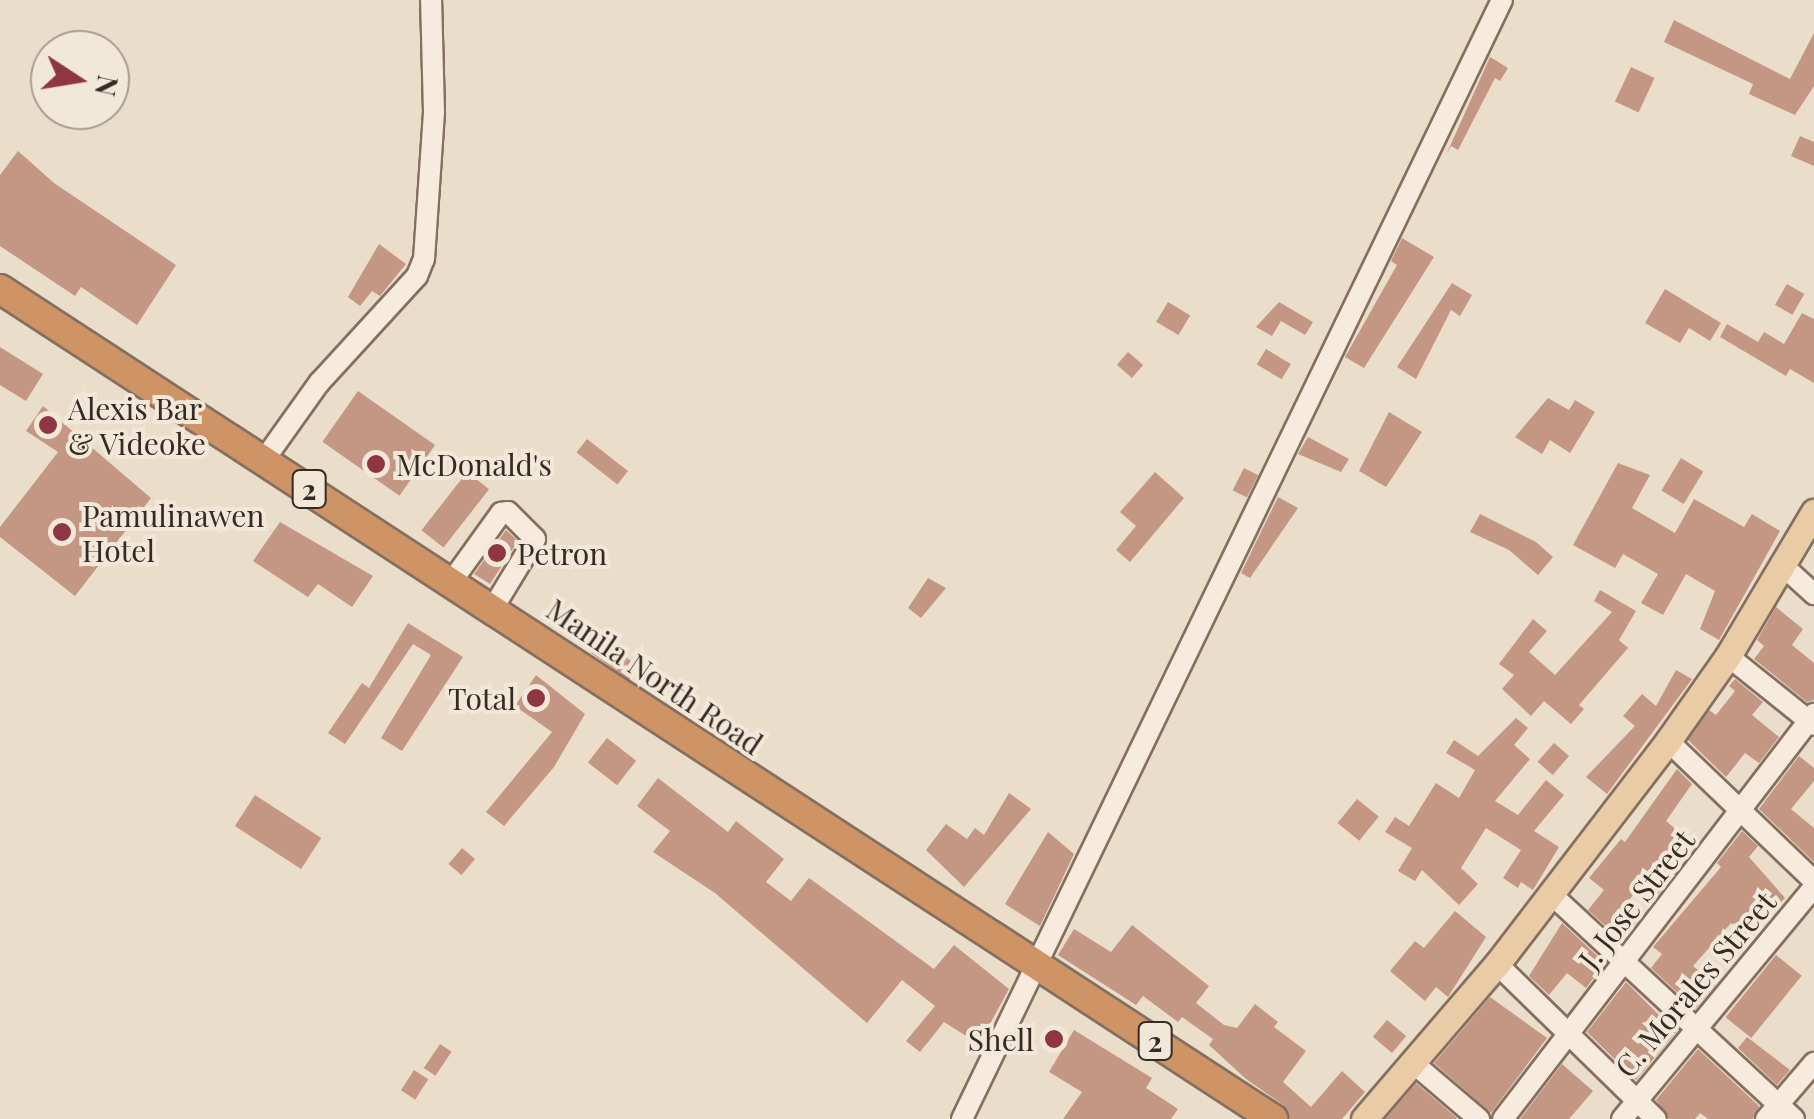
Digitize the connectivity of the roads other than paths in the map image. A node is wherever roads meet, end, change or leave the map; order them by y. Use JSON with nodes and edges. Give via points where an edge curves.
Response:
{"nodes":[{"id":1,"x":431,"y":0,"type":"edge"},
{"id":2,"x":1502,"y":0,"type":"edge"},
{"id":3,"x":0,"y":289,"type":"edge"},
{"id":4,"x":264,"y":460,"type":"junction"},
{"id":5,"x":1814,"y":512,"type":"edge"},
{"id":6,"x":1782,"y":564,"type":"junction"},
{"id":7,"x":452,"y":581,"type":"junction"},
{"id":8,"x":1814,"y":594,"type":"edge"},
{"id":9,"x":494,"y":608,"type":"junction"},
{"id":10,"x":1728,"y":656,"type":"junction"},
{"id":11,"x":1812,"y":720,"type":"edge"},
{"id":12,"x":1668,"y":741,"type":"junction"},
{"id":13,"x":1741,"y":812,"type":"junction"},
{"id":14,"x":1814,"y":884,"type":"edge"},
{"id":15,"x":1551,"y":894,"type":"junction"},
{"id":16,"x":1626,"y":961,"type":"junction"},
{"id":17,"x":1037,"y":963,"type":"junction"},
{"id":18,"x":1497,"y":964,"type":"junction"},
{"id":19,"x":1569,"y":1032,"type":"junction"},
{"id":20,"x":1698,"y":1033,"type":"junction"},
{"id":21,"x":1412,"y":1062,"type":"junction"},
{"id":22,"x":1814,"y":1063,"type":"edge"},
{"id":23,"x":1637,"y":1100,"type":"junction"},
{"id":24,"x":1780,"y":1114,"type":"edge"},
{"id":25,"x":962,"y":1119,"type":"edge"},
{"id":26,"x":1273,"y":1119,"type":"edge"},
{"id":27,"x":1364,"y":1119,"type":"edge"},
{"id":28,"x":1480,"y":1119,"type":"edge"},
{"id":29,"x":1503,"y":1119,"type":"edge"},
{"id":30,"x":1622,"y":1119,"type":"edge"},
{"id":31,"x":1656,"y":1119,"type":"edge"}],
"edges":[{"from":1,"to":4,"type":"street","via":[[434,112],[424,259],[417,276],[319,383]]},
{"from":2,"to":17,"type":"street"},
{"from":3,"to":4,"type":"highway","name":"Manila North Road","number":"2"},
{"from":4,"to":7,"type":"highway","name":"Manila North Road","number":"2"},
{"from":5,"to":6,"type":"main road"},
{"from":6,"to":8,"type":"street"},
{"from":6,"to":10,"type":"main road"},
{"from":7,"to":9,"type":"highway","name":"Manila North Road","number":"2"},
{"from":7,"to":9,"type":"street","via":[[501,512],[508,512],[535,539]]},
{"from":9,"to":17,"type":"highway","name":"Manila North Road","number":"2"},
{"from":10,"to":11,"type":"street"},
{"from":10,"to":12,"type":"main road"},
{"from":11,"to":13,"type":"street","name":"J. Jose Street"},
{"from":12,"to":13,"type":"street"},
{"from":12,"to":15,"type":"main road"},
{"from":13,"to":14,"type":"street"},
{"from":13,"to":16,"type":"street","name":"J. Jose Street"},
{"from":14,"to":20,"type":"street","name":"C. Morales Street"},
{"from":15,"to":16,"type":"street"},
{"from":15,"to":18,"type":"main road"},
{"from":16,"to":19,"type":"street","name":"J. Jose Street"},
{"from":16,"to":20,"type":"street"},
{"from":17,"to":25,"type":"street"},
{"from":17,"to":26,"type":"highway","name":"Manila North Road","number":"2"},
{"from":18,"to":19,"type":"street"},
{"from":18,"to":21,"type":"main road"},
{"from":19,"to":23,"type":"street"},
{"from":19,"to":29,"type":"street","name":"J. Jose Street"},
{"from":20,"to":23,"type":"street","name":"C. Morales Street"},
{"from":20,"to":24,"type":"street"},
{"from":21,"to":27,"type":"main road"},
{"from":21,"to":28,"type":"street"},
{"from":22,"to":24,"type":"street"},
{"from":23,"to":30,"type":"street","name":"C. Morales Street"},
{"from":23,"to":31,"type":"street"}]}
